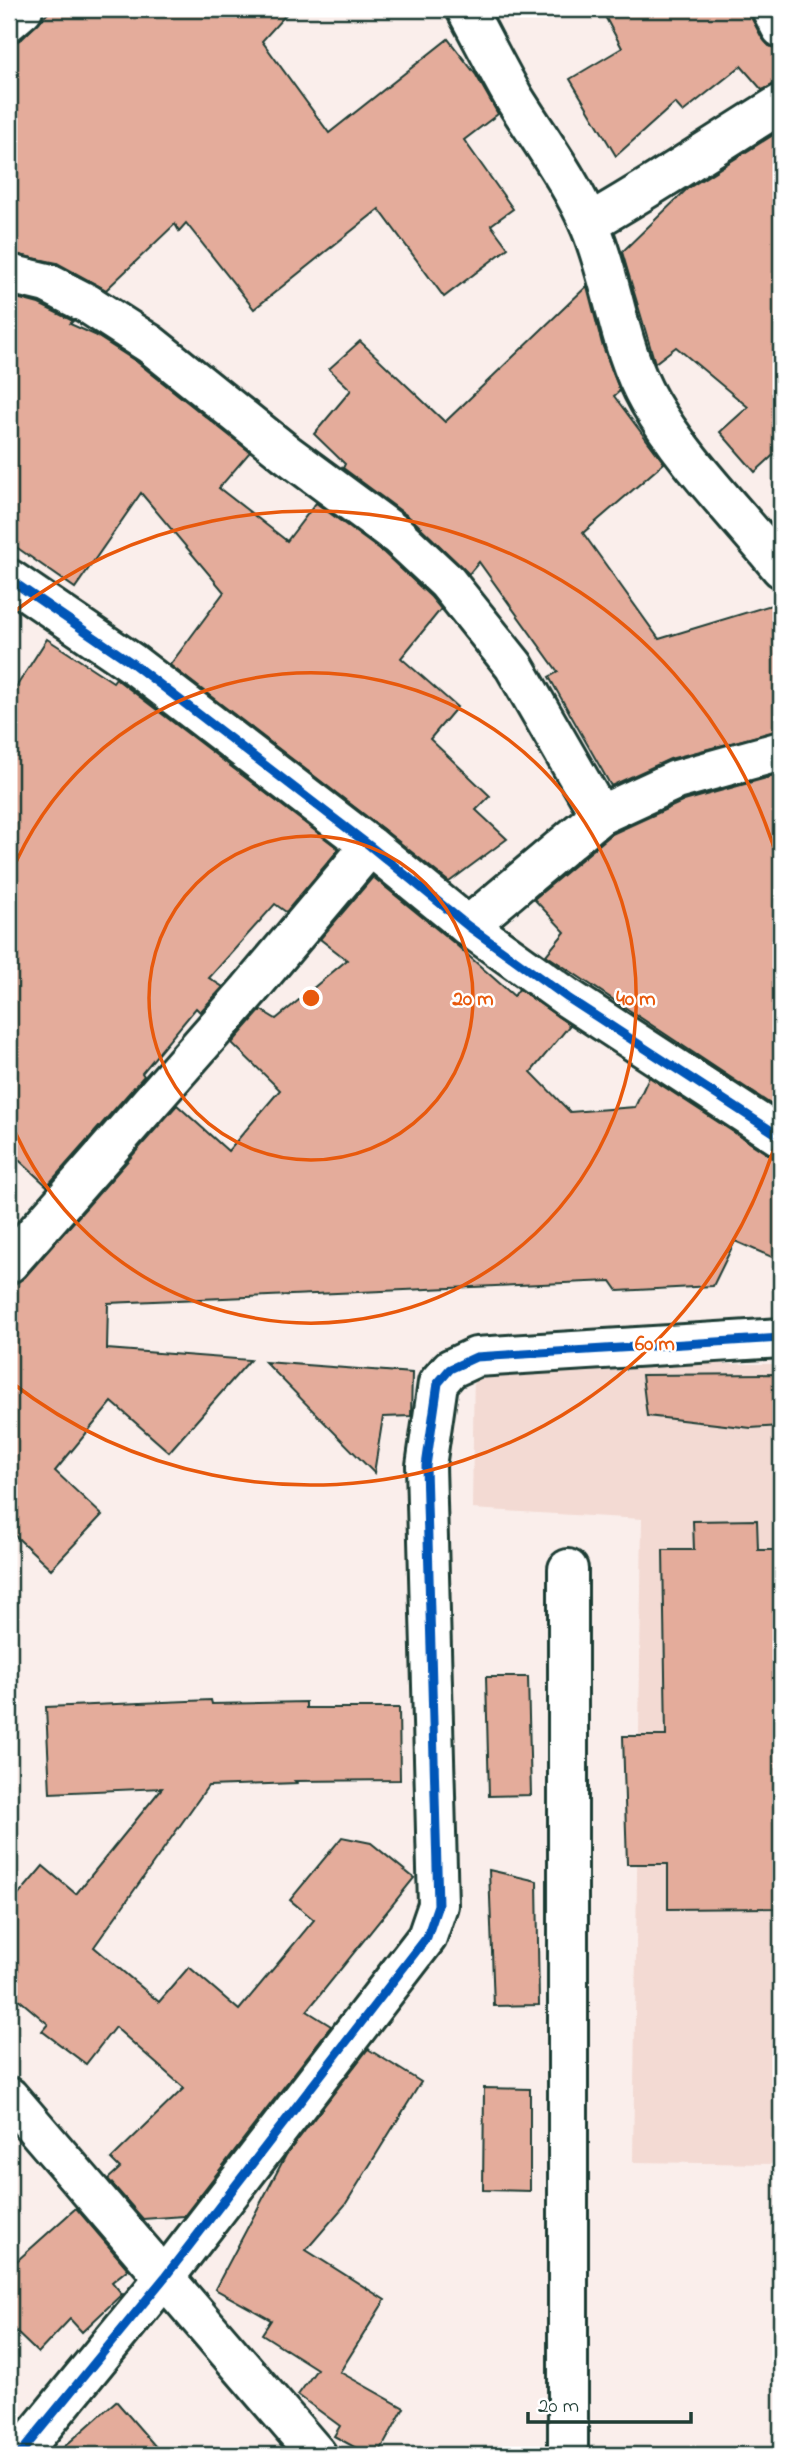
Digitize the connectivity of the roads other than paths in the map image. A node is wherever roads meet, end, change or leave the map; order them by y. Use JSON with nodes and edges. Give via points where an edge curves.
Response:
{"nodes":[{"id":1,"x":23,"y":9,"type":"edge"},
{"id":2,"x":466,"y":9,"type":"edge"},
{"id":3,"x":771,"y":9,"type":"edge"},
{"id":4,"x":9,"y":21,"type":"edge"},
{"id":5,"x":781,"y":28,"type":"edge"},
{"id":6,"x":781,"y":104,"type":"edge"},
{"id":7,"x":589,"y":223,"type":"junction"},
{"id":8,"x":9,"y":274,"type":"edge"},
{"id":9,"x":781,"y":568,"type":"edge"},
{"id":10,"x":9,"y":579,"type":"edge"},
{"id":11,"x":781,"y":751,"type":"edge"},
{"id":12,"x":600,"y":815,"type":"junction"},
{"id":13,"x":370,"y":846,"type":"junction"},
{"id":14,"x":468,"y":926,"type":"junction"},
{"id":15,"x":781,"y":1138,"type":"edge"},
{"id":16,"x":9,"y":1263,"type":"edge"},
{"id":17,"x":781,"y":1338,"type":"edge"},
{"id":18,"x":568,"y":1569,"type":"dead end"},
{"id":19,"x":9,"y":2097,"type":"edge"},
{"id":20,"x":165,"y":2277,"type":"junction"},
{"id":21,"x":19,"y":2455,"type":"edge"},
{"id":22,"x":317,"y":2455,"type":"edge"},
{"id":23,"x":568,"y":2455,"type":"edge"}],
"edges":[{"from":1,"to":4,"type":"street"},
{"from":2,"to":7,"type":"street"},
{"from":3,"to":5,"type":"street"},
{"from":6,"to":7,"type":"street"},
{"from":7,"to":9,"type":"street","via":[[624,343],[649,401],[704,477]]},
{"from":8,"to":12,"type":"street","via":[[47,283],[150,344],[398,536],[447,582],[514,666]]},
{"from":10,"to":13,"type":"street","via":[[132,663]]},
{"from":11,"to":12,"type":"street","via":[[676,780]]},
{"from":12,"to":14,"type":"street"},
{"from":13,"to":14,"type":"street"},
{"from":13,"to":16,"type":"street"},
{"from":14,"to":15,"type":"street","via":[[568,998]]},
{"from":17,"to":20,"type":"street","via":[[476,1357],[450,1369],[438,1383],[426,1466],[438,1905],[427,1937]]},
{"from":18,"to":23,"type":"street"},
{"from":19,"to":20,"type":"street"},
{"from":20,"to":21,"type":"street"},
{"from":20,"to":22,"type":"street"}]}
